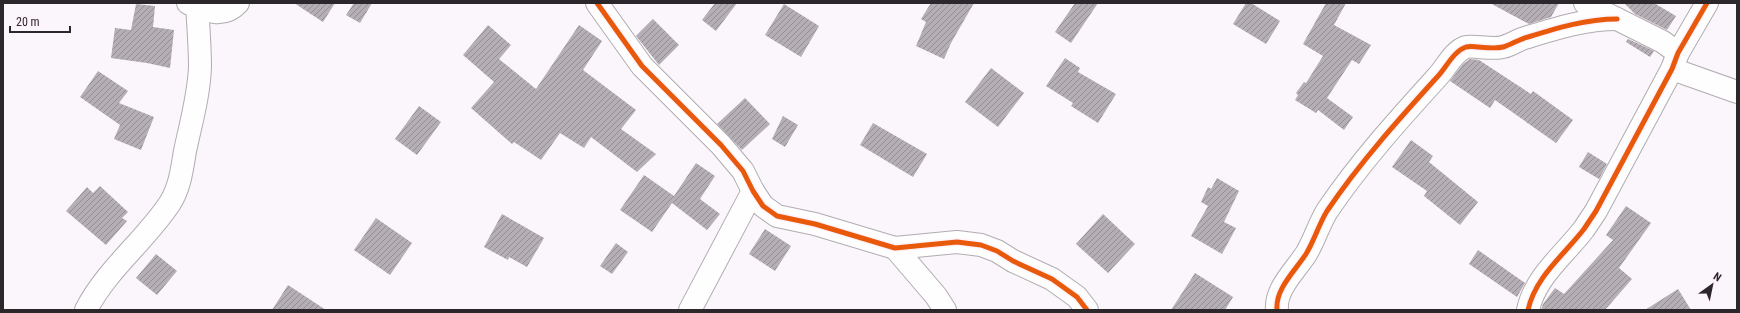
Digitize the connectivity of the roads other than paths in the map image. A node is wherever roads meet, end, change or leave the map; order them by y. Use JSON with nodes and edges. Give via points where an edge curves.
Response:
{"nodes":[{"id":1,"x":238,"y":3,"type":"edge"},
{"id":2,"x":597,"y":3,"type":"edge"},
{"id":3,"x":1585,"y":3,"type":"edge"},
{"id":4,"x":1707,"y":3,"type":"edge"},
{"id":5,"x":194,"y":4,"type":"edge"},
{"id":6,"x":1617,"y":19,"type":"junction"},
{"id":7,"x":1675,"y":61,"type":"junction"},
{"id":8,"x":1737,"y":92,"type":"edge"},
{"id":9,"x":753,"y":191,"type":"junction"},
{"id":10,"x":895,"y":248,"type":"junction"},
{"id":11,"x":1526,"y":306,"type":"edge"},
{"id":12,"x":86,"y":310,"type":"edge"},
{"id":13,"x":690,"y":310,"type":"edge"},
{"id":14,"x":945,"y":310,"type":"edge"},
{"id":15,"x":1088,"y":310,"type":"edge"},
{"id":16,"x":1277,"y":310,"type":"edge"}],
"edges":[{"from":1,"to":5,"type":"street","via":[[223,13],[212,12]]},
{"from":2,"to":9,"type":"street","via":[[642,66],[721,145],[743,171]]},
{"from":3,"to":6,"type":"street"},
{"from":4,"to":7,"type":"street"},
{"from":5,"to":12,"type":"street","via":[[200,67],[178,188],[165,209],[102,283]]},
{"from":6,"to":7,"type":"street","via":[[1663,42]]},
{"from":6,"to":16,"type":"street","via":[[1578,22],[1502,47],[1467,47],[1456,54],[1378,144],[1327,212],[1306,253],[1282,289]]},
{"from":7,"to":8,"type":"street"},
{"from":7,"to":11,"type":"street","via":[[1596,211],[1546,272]]},
{"from":9,"to":10,"type":"street","via":[[763,206],[777,216],[815,224]]},
{"from":9,"to":13,"type":"street"},
{"from":10,"to":14,"type":"street"},
{"from":10,"to":15,"type":"street","via":[[957,242],[981,245],[1052,279],[1077,297]]}]}
